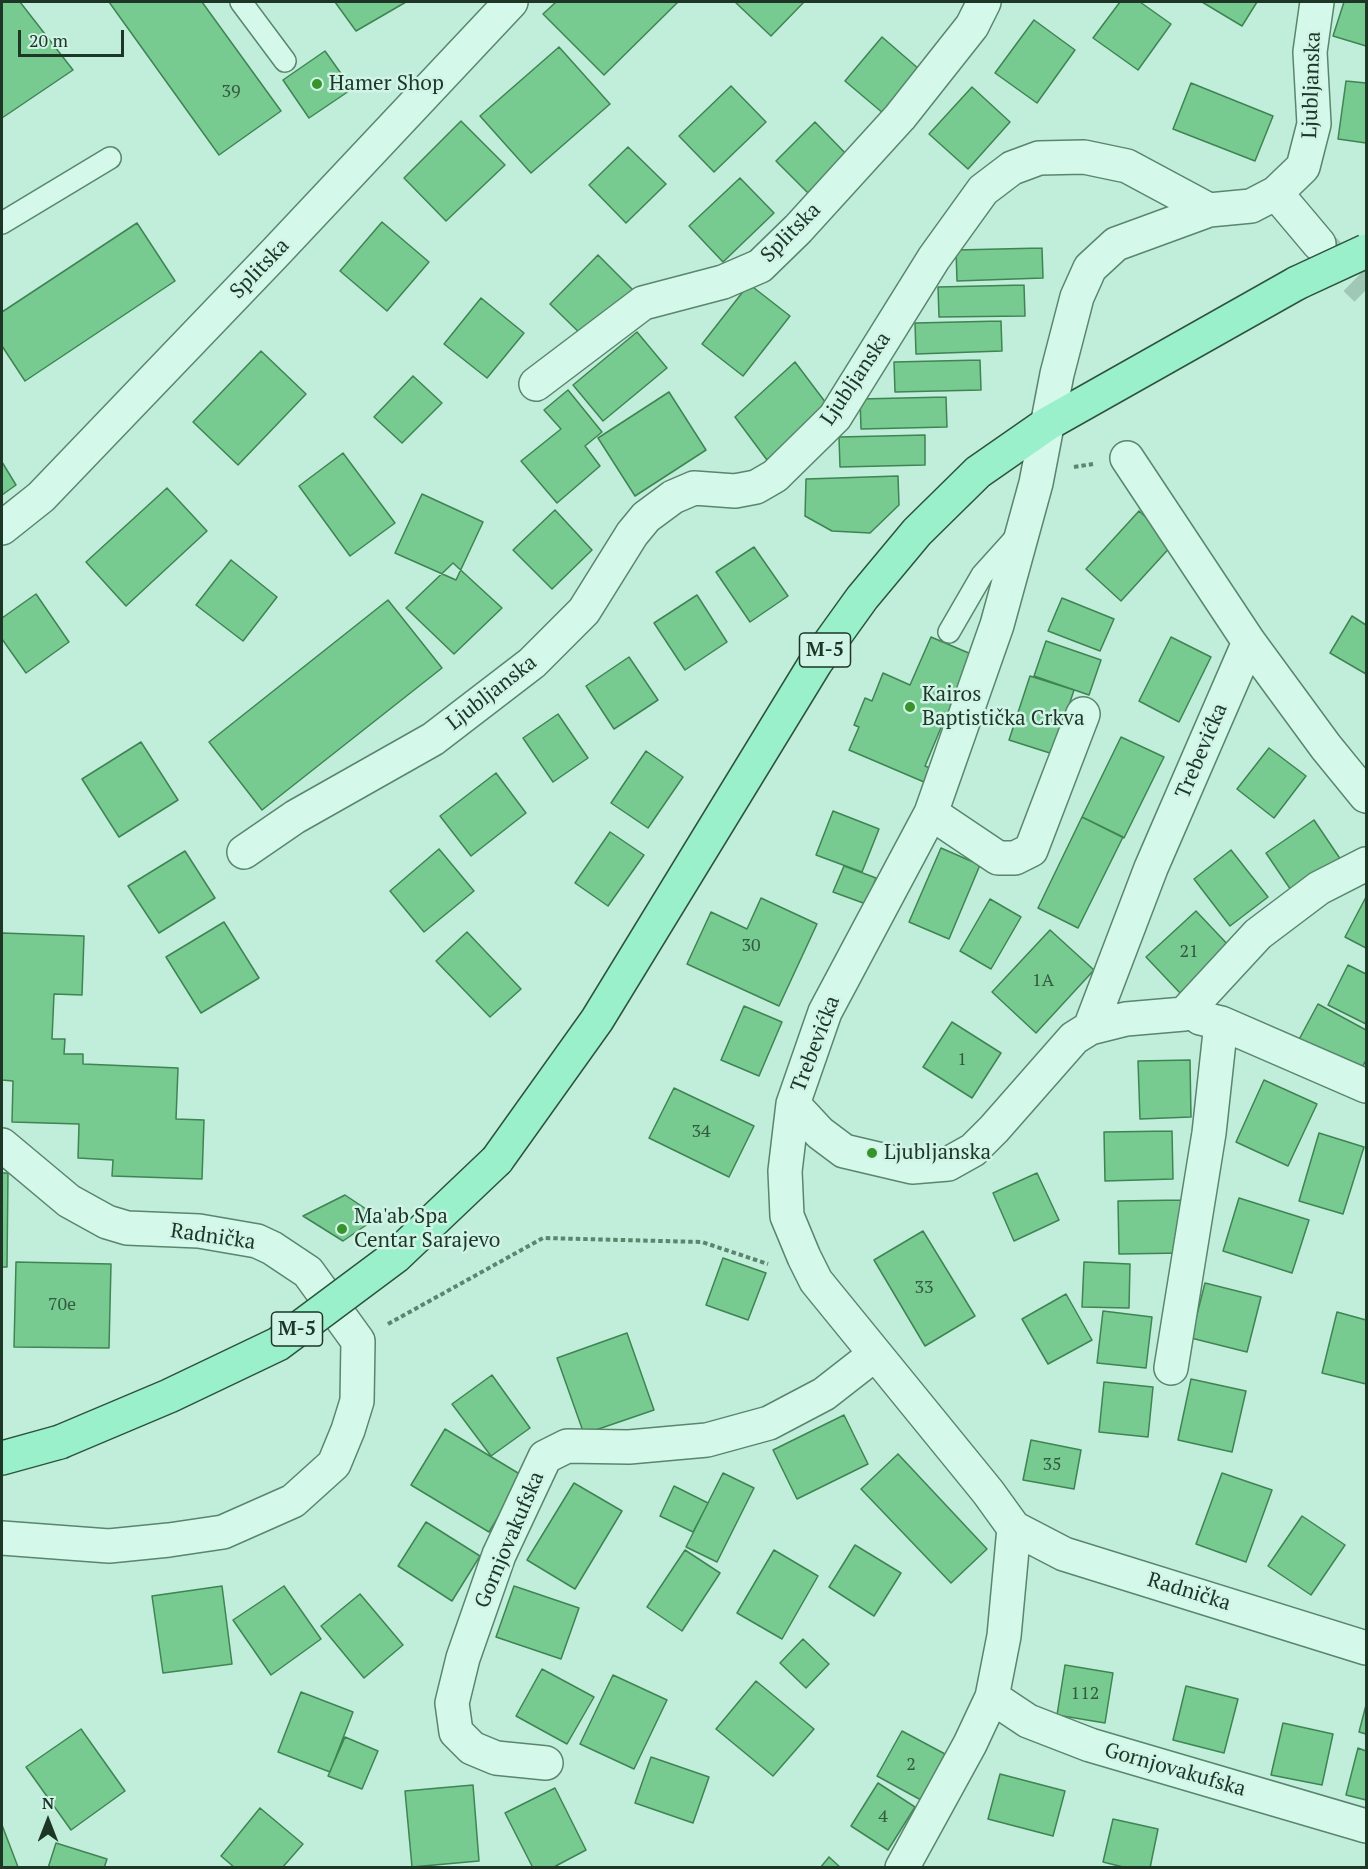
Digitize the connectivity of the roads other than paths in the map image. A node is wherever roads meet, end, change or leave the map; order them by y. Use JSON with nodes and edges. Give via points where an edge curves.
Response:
{"nodes":[{"id":1,"x":241,"y":2,"type":"edge"},
{"id":2,"x":511,"y":2,"type":"edge"},
{"id":3,"x":984,"y":2,"type":"edge"},
{"id":4,"x":1317,"y":2,"type":"edge"},
{"id":5,"x":285,"y":62,"type":"dead end"},
{"id":6,"x":110,"y":158,"type":"dead end"},
{"id":7,"x":1276,"y":193,"type":"junction"},
{"id":8,"x":1209,"y":210,"type":"junction"},
{"id":9,"x":2,"y":223,"type":"edge"},
{"id":10,"x":1319,"y":244,"type":"tunnel mouth"},
{"id":11,"x":1366,"y":251,"type":"edge"},
{"id":12,"x":536,"y":384,"type":"dead end"},
{"id":13,"x":1047,"y":424,"type":"junction"},
{"id":14,"x":1127,"y":458,"type":"road end"},
{"id":15,"x":2,"y":528,"type":"edge"},
{"id":16,"x":1023,"y":531,"type":"junction"},
{"id":17,"x":949,"y":632,"type":"dead end"},
{"id":18,"x":1249,"y":642,"type":"junction"},
{"id":19,"x":1083,"y":714,"type":"dead end"},
{"id":20,"x":1366,"y":796,"type":"edge"},
{"id":21,"x":931,"y":813,"type":"junction"},
{"id":22,"x":244,"y":852,"type":"dead end"},
{"id":23,"x":1366,"y":864,"type":"edge"},
{"id":24,"x":1184,"y":1014,"type":"junction"},
{"id":25,"x":1221,"y":1023,"type":"junction"},
{"id":26,"x":1090,"y":1028,"type":"junction"},
{"id":27,"x":1366,"y":1086,"type":"edge"},
{"id":28,"x":793,"y":1104,"type":"junction"},
{"id":29,"x":2,"y":1145,"type":"edge"},
{"id":30,"x":874,"y":1355,"type":"junction"},
{"id":31,"x":1171,"y":1368,"type":"dead end"},
{"id":32,"x":2,"y":1458,"type":"edge"},
{"id":33,"x":1014,"y":1528,"type":"junction"},
{"id":34,"x":2,"y":1538,"type":"edge"},
{"id":35,"x":1366,"y":1648,"type":"edge"},
{"id":36,"x":992,"y":1697,"type":"junction"},
{"id":37,"x":546,"y":1763,"type":"dead end"},
{"id":38,"x":1366,"y":1826,"type":"edge"},
{"id":39,"x":903,"y":1867,"type":"edge"}],
"edges":[{"from":1,"to":5,"type":"lane"},
{"from":2,"to":15,"type":"street","name":"Splitska","via":[[41,497]]},
{"from":3,"to":12,"type":"street","name":"Splitska","via":[[972,26],[900,117],[760,266],[723,282],[643,303]]},
{"from":4,"to":7,"type":"street","name":"Ljubljanska","via":[[1310,52],[1314,124],[1310,146],[1303,167]]},
{"from":6,"to":9,"type":"lane"},
{"from":7,"to":8,"type":"street","name":"Ljubljanska","via":[[1251,206]]},
{"from":7,"to":10,"type":"street"},
{"from":8,"to":13,"type":"street","name":"Ljubljanska","via":[[1116,244],[1090,268],[1077,297]]},
{"from":8,"to":22,"type":"street","name":"Ljubljanska","via":[[1128,166],[1084,157],[1039,159],[1012,168],[983,190],[934,258],[835,417],[775,476],[756,487],[735,491],[694,488],[674,497],[646,517],[584,611],[532,663],[433,740],[295,817]]},
{"from":11,"to":13,"type":"main road","number":"M-5","bridge":true,"via":[[1297,284]]},
{"from":13,"to":16,"type":"street","name":"Trebevićka"},
{"from":13,"to":32,"type":"main road","number":"M-5","bridge":true,"via":[[978,472],[917,532],[862,598],[816,662],[597,1020],[497,1160],[396,1256],[278,1344],[60,1442]]},
{"from":14,"to":18,"type":"street"},
{"from":16,"to":17,"type":"lane","via":[[982,575]]},
{"from":16,"to":21,"type":"street","name":"Trebevićka","via":[[997,625]]},
{"from":18,"to":20,"type":"street"},
{"from":18,"to":26,"type":"street","name":"Trebevićka","via":[[1151,868]]},
{"from":19,"to":21,"type":"street","via":[[1030,850],[1016,858],[998,858]]},
{"from":21,"to":28,"type":"street","name":"Trebevićka","via":[[825,1012]]},
{"from":23,"to":24,"type":"street","via":[[1319,888],[1258,934]]},
{"from":24,"to":25,"type":"street","name":"Trebevićka"},
{"from":24,"to":26,"type":"street","name":"Trebevićka","via":[[1126,1019]]},
{"from":25,"to":27,"type":"street","name":"Trebevićka"},
{"from":25,"to":31,"type":"street","via":[[1209,1133]]},
{"from":26,"to":28,"type":"street","name":"Trebevićka","via":[[1074,1038],[973,1150],[948,1164],[912,1167],[844,1151],[820,1133]]},
{"from":28,"to":30,"type":"street","via":[[785,1171],[787,1216],[816,1281]]},
{"from":29,"to":34,"type":"street","name":"Radnička","via":[[69,1201],[107,1222],[127,1228],[199,1230],[257,1241],[272,1248],[308,1272],[358,1341],[357,1401],[348,1430],[334,1464],[294,1501],[223,1532],[169,1540],[109,1546]]},
{"from":30,"to":33,"type":"street"},
{"from":30,"to":37,"type":"street","name":"Gornjovakufska","via":[[824,1394],[769,1423],[707,1440],[630,1447],[567,1446],[545,1457],[499,1555],[452,1702],[456,1732],[472,1748],[496,1758]]},
{"from":33,"to":35,"type":"street","name":"Radnička","via":[[1064,1554]]},
{"from":33,"to":36,"type":"street","via":[[1004,1636]]},
{"from":36,"to":38,"type":"street","name":"Gornjovakufska","via":[[1028,1721],[1090,1745]]},
{"from":36,"to":39,"type":"street"}]}
